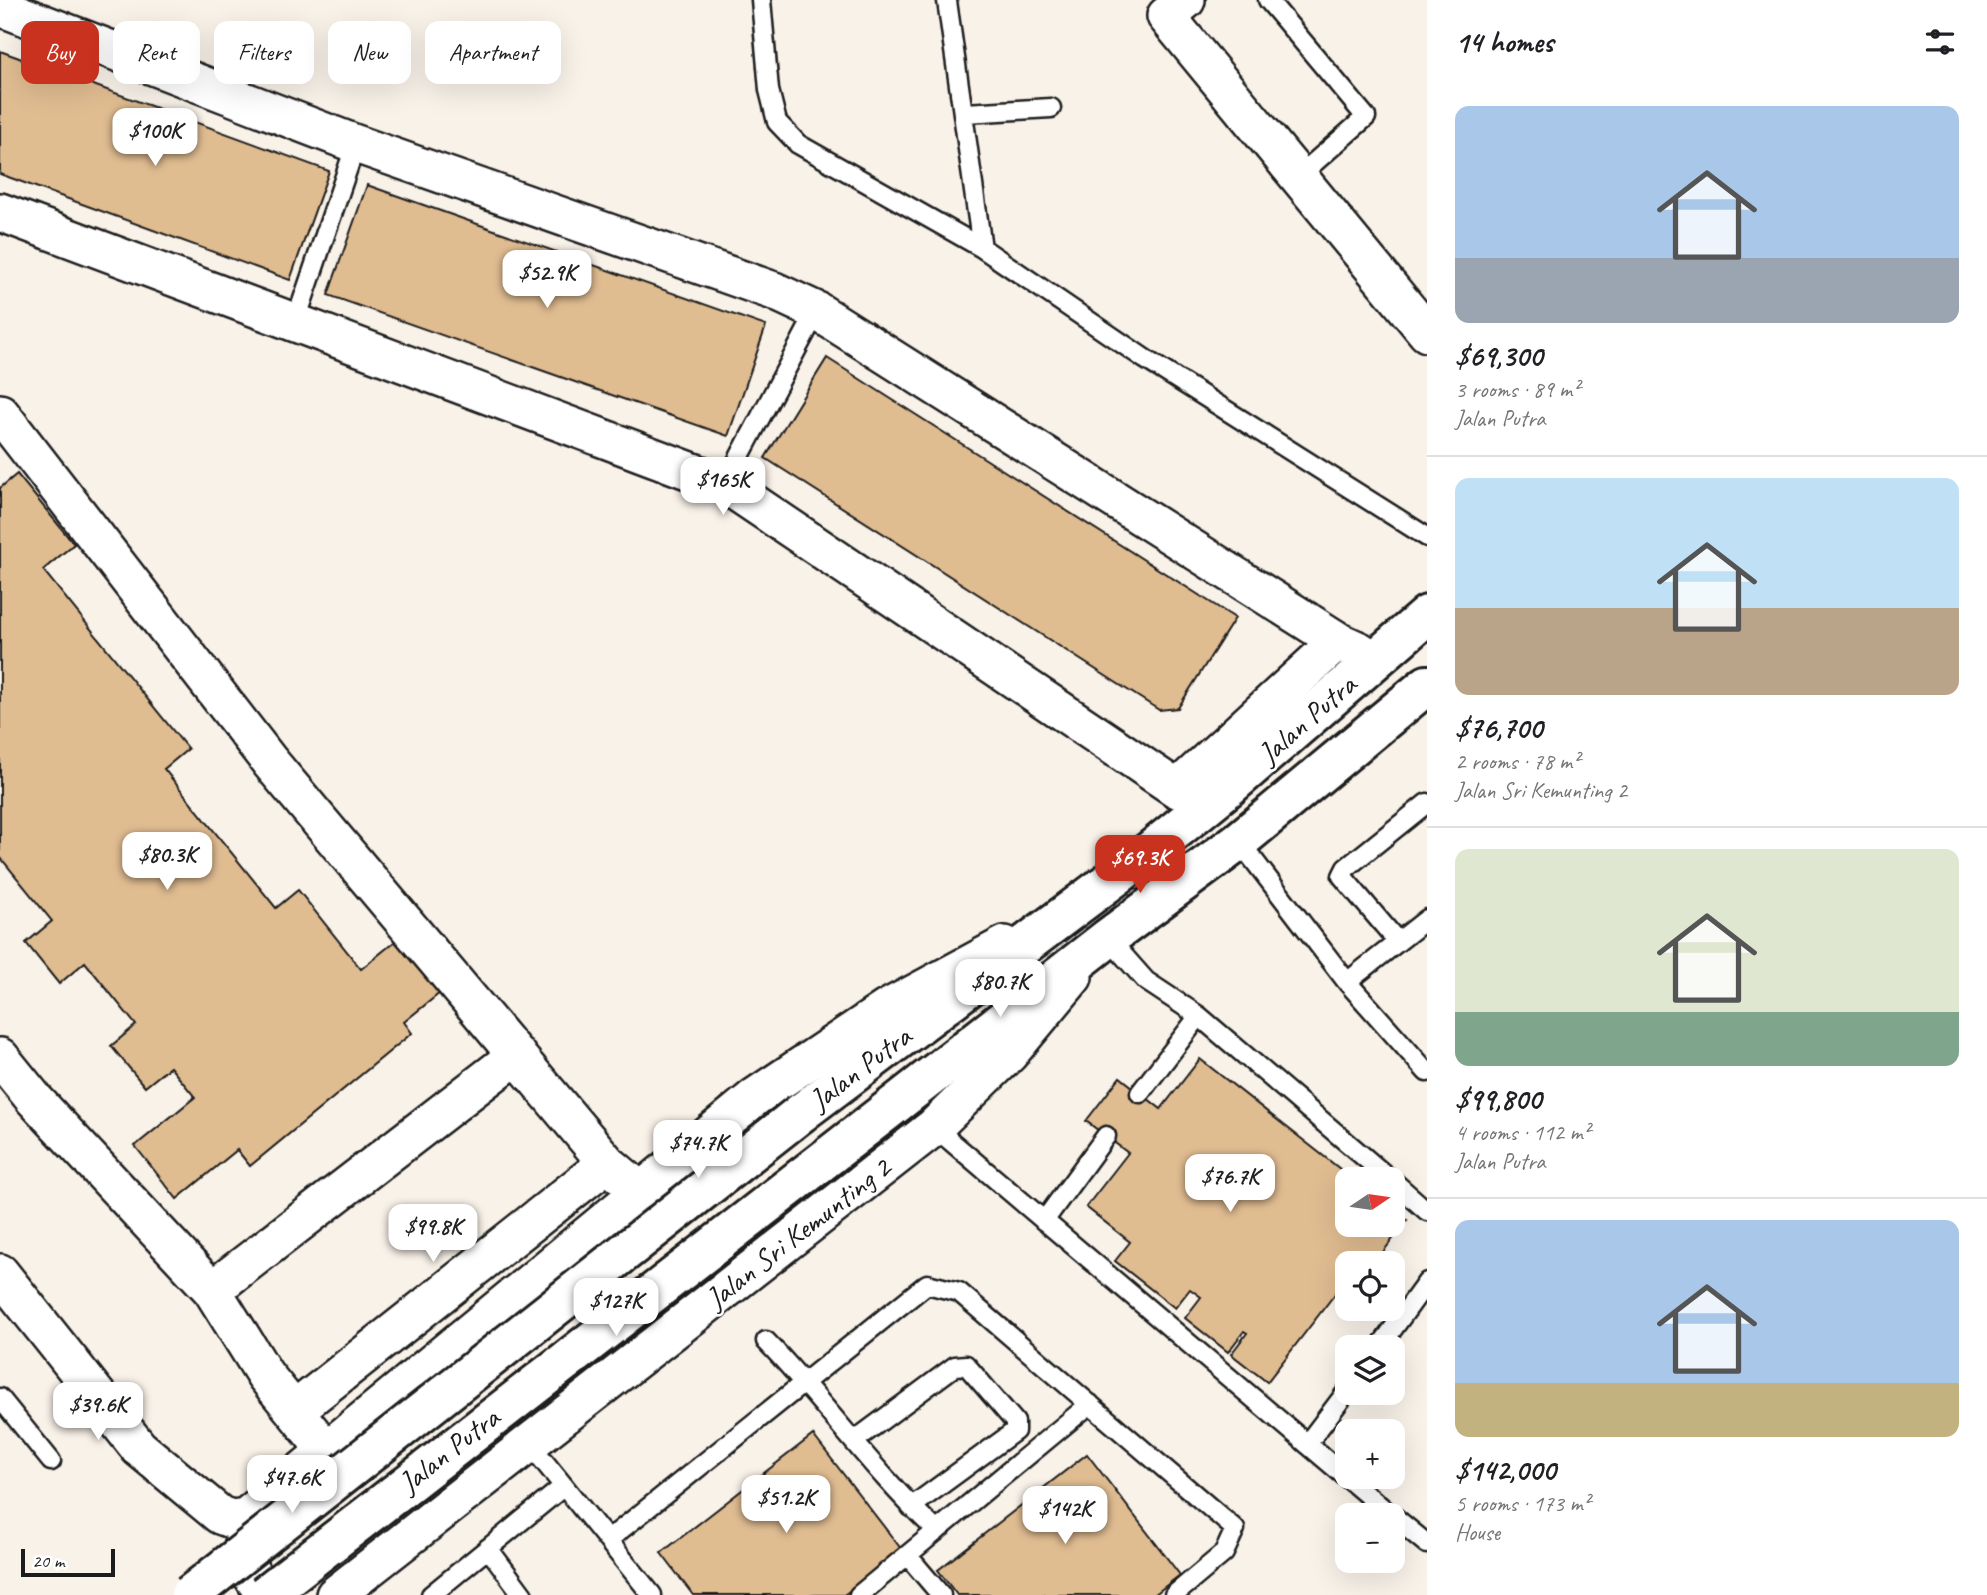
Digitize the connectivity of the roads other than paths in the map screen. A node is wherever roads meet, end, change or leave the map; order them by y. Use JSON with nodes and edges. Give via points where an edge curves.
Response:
{"nodes":[{"id":1,"x":761,"y":0,"type":"edge"},
{"id":2,"x":1186,"y":0,"type":"edge"},
{"id":3,"x":1268,"y":0,"type":"edge"},
{"id":4,"x":947,"y":1,"type":"edge"},
{"id":5,"x":0,"y":7,"type":"edge"},
{"id":6,"x":1051,"y":108,"type":"dead end"},
{"id":7,"x":965,"y":113,"type":"junction"},
{"id":8,"x":356,"y":144,"type":"junction"},
{"id":9,"x":1300,"y":176,"type":"junction"},
{"id":10,"x":0,"y":212,"type":"edge"},
{"id":11,"x":982,"y":248,"type":"junction"},
{"id":12,"x":817,"y":311,"type":"junction"},
{"id":13,"x":295,"y":323,"type":"junction"},
{"id":14,"x":1427,"y":333,"type":"edge"},
{"id":15,"x":1,"y":417,"type":"edge"},
{"id":16,"x":725,"y":484,"type":"junction"},
{"id":17,"x":1427,"y":537,"type":"edge"},
{"id":18,"x":1427,"y":615,"type":"edge"},
{"id":19,"x":1338,"y":641,"type":"junction"},
{"id":20,"x":1377,"y":658,"type":"junction"},
{"id":21,"x":1427,"y":685,"type":"edge"},
{"id":22,"x":1189,"y":799,"type":"junction"},
{"id":23,"x":1427,"y":803,"type":"edge"},
{"id":24,"x":1239,"y":841,"type":"junction"},
{"id":25,"x":1071,"y":910,"type":"junction"},
{"id":26,"x":1427,"y":919,"type":"edge"},
{"id":27,"x":1104,"y":941,"type":"junction"},
{"id":28,"x":1398,"y":942,"type":"junction"},
{"id":29,"x":1347,"y":982,"type":"junction"},
{"id":30,"x":1199,"y":1016,"type":"junction"},
{"id":31,"x":517,"y":1055,"type":"junction"},
{"id":32,"x":0,"y":1057,"type":"edge"},
{"id":33,"x":1427,"y":1072,"type":"edge"},
{"id":34,"x":1140,"y":1093,"type":"dead end"},
{"id":35,"x":934,"y":1126,"type":"junction"},
{"id":36,"x":1106,"y":1136,"type":"dead end"},
{"id":37,"x":607,"y":1163,"type":"junction"},
{"id":38,"x":1377,"y":1167,"type":"edge"},
{"id":39,"x":639,"y":1190,"type":"junction"},
{"id":40,"x":1405,"y":1192,"type":"edge"},
{"id":41,"x":1427,"y":1211,"type":"edge"},
{"id":42,"x":1044,"y":1221,"type":"junction"},
{"id":43,"x":0,"y":1273,"type":"edge"},
{"id":44,"x":1427,"y":1282,"type":"edge"},
{"id":45,"x":212,"y":1290,"type":"junction"},
{"id":46,"x":1388,"y":1335,"type":"edge"},
{"id":47,"x":766,"y":1340,"type":"dead end"},
{"id":48,"x":804,"y":1381,"type":"junction"},
{"id":49,"x":0,"y":1398,"type":"edge"},
{"id":50,"x":1090,"y":1404,"type":"junction"},
{"id":51,"x":1337,"y":1405,"type":"edge"},
{"id":52,"x":295,"y":1410,"type":"junction"},
{"id":53,"x":854,"y":1441,"type":"junction"},
{"id":54,"x":529,"y":1443,"type":"junction"},
{"id":55,"x":1307,"y":1444,"type":"junction"},
{"id":56,"x":325,"y":1449,"type":"junction"},
{"id":57,"x":51,"y":1461,"type":"dead end"},
{"id":58,"x":564,"y":1486,"type":"junction"},
{"id":59,"x":1377,"y":1503,"type":"edge"},
{"id":60,"x":911,"y":1507,"type":"junction"},
{"id":61,"x":246,"y":1517,"type":"junction"},
{"id":62,"x":1405,"y":1526,"type":"edge"},
{"id":63,"x":937,"y":1531,"type":"junction"},
{"id":64,"x":608,"y":1540,"type":"junction"},
{"id":65,"x":1427,"y":1544,"type":"edge"},
{"id":66,"x":488,"y":1548,"type":"junction"},
{"id":67,"x":907,"y":1555,"type":"junction"},
{"id":68,"x":190,"y":1595,"type":"edge"},
{"id":69,"x":265,"y":1595,"type":"edge"},
{"id":70,"x":270,"y":1595,"type":"edge"},
{"id":71,"x":335,"y":1595,"type":"edge"},
{"id":72,"x":431,"y":1595,"type":"edge"},
{"id":73,"x":523,"y":1595,"type":"edge"},
{"id":74,"x":652,"y":1595,"type":"edge"},
{"id":75,"x":859,"y":1595,"type":"edge"},
{"id":76,"x":941,"y":1595,"type":"edge"},
{"id":77,"x":1174,"y":1595,"type":"edge"}],
"edges":[{"from":1,"to":11,"type":"lane","via":[[769,90],[777,122],[798,144]]},
{"from":2,"to":9,"type":"street","via":[[1166,16]]},
{"from":3,"to":9,"type":"lane","via":[[1366,117]]},
{"from":4,"to":7,"type":"lane"},
{"from":5,"to":8,"type":"street"},
{"from":6,"to":7,"type":"lane"},
{"from":7,"to":11,"type":"lane"},
{"from":8,"to":12,"type":"street","via":[[774,290]]},
{"from":8,"to":13,"type":"lane"},
{"from":9,"to":14,"type":"street"},
{"from":10,"to":13,"type":"street"},
{"from":11,"to":17,"type":"lane","via":[[1145,359]]},
{"from":12,"to":16,"type":"lane"},
{"from":12,"to":19,"type":"street"},
{"from":13,"to":16,"type":"street"},
{"from":15,"to":31,"type":"street","via":[[270,762]]},
{"from":16,"to":22,"type":"street"},
{"from":18,"to":20,"type":"main road","name":"Jalan Putra"},
{"from":19,"to":20,"type":"street"},
{"from":19,"to":22,"type":"street"},
{"from":20,"to":22,"type":"main road","name":"Jalan Putra"},
{"from":21,"to":24,"type":"main road","name":"Jalan Putra"},
{"from":22,"to":25,"type":"main road","name":"Jalan Putra"},
{"from":23,"to":28,"type":"lane","via":[[1342,876]]},
{"from":24,"to":27,"type":"main road","name":"Jalan Putra"},
{"from":24,"to":29,"type":"lane"},
{"from":25,"to":39,"type":"street","via":[[886,1009],[755,1097]]},
{"from":25,"to":68,"type":"main road","name":"Jalan Putra","bridge":true,"via":[[802,1112]]},
{"from":26,"to":28,"type":"lane"},
{"from":27,"to":30,"type":"lane","via":[[1146,981]]},
{"from":27,"to":35,"type":"street","name":"Jalan Sri Kemunting 2","via":[[1009,1054]]},
{"from":27,"to":69,"type":"main road","name":"Jalan Putra","bridge":true},
{"from":28,"to":29,"type":"lane"},
{"from":29,"to":33,"type":"lane"},
{"from":30,"to":34,"type":"lane"},
{"from":30,"to":38,"type":"lane"},
{"from":31,"to":37,"type":"street"},
{"from":31,"to":45,"type":"street"},
{"from":32,"to":45,"type":"street"},
{"from":35,"to":42,"type":"lane"},
{"from":35,"to":54,"type":"street","name":"Jalan Sri Kemunting 2"},
{"from":36,"to":42,"type":"lane"},
{"from":37,"to":39,"type":"street"},
{"from":37,"to":52,"type":"street"},
{"from":39,"to":56,"type":"street"},
{"from":40,"to":41,"type":"lane"},
{"from":42,"to":55,"type":"lane"},
{"from":43,"to":61,"type":"street","via":[[139,1448],[220,1515]]},
{"from":44,"to":46,"type":"lane"},
{"from":45,"to":52,"type":"street","via":[[265,1375]]},
{"from":47,"to":48,"type":"lane"},
{"from":48,"to":50,"type":"lane","via":[[927,1284],[959,1292]]},
{"from":48,"to":53,"type":"lane"},
{"from":48,"to":64,"type":"lane"},
{"from":49,"to":57,"type":"lane"},
{"from":50,"to":63,"type":"lane"},
{"from":50,"to":77,"type":"lane","via":[[1235,1529],[1224,1553]]},
{"from":51,"to":55,"type":"lane"},
{"from":52,"to":56,"type":"street"},
{"from":53,"to":60,"type":"lane"},
{"from":53,"to":60,"type":"lane","via":[[956,1366],[966,1365],[1015,1422],[1015,1431]]},
{"from":54,"to":58,"type":"lane"},
{"from":54,"to":71,"type":"street","name":"Jalan Sri Kemunting 2"},
{"from":55,"to":59,"type":"lane"},
{"from":56,"to":61,"type":"street"},
{"from":58,"to":64,"type":"lane"},
{"from":58,"to":66,"type":"lane"},
{"from":60,"to":63,"type":"lane"},
{"from":61,"to":70,"type":"street","via":[[243,1546],[247,1564]]},
{"from":62,"to":65,"type":"lane"},
{"from":63,"to":67,"type":"lane"},
{"from":64,"to":74,"type":"lane"},
{"from":66,"to":72,"type":"lane"},
{"from":66,"to":73,"type":"lane"},
{"from":67,"to":75,"type":"lane"},
{"from":67,"to":76,"type":"lane"}]}
